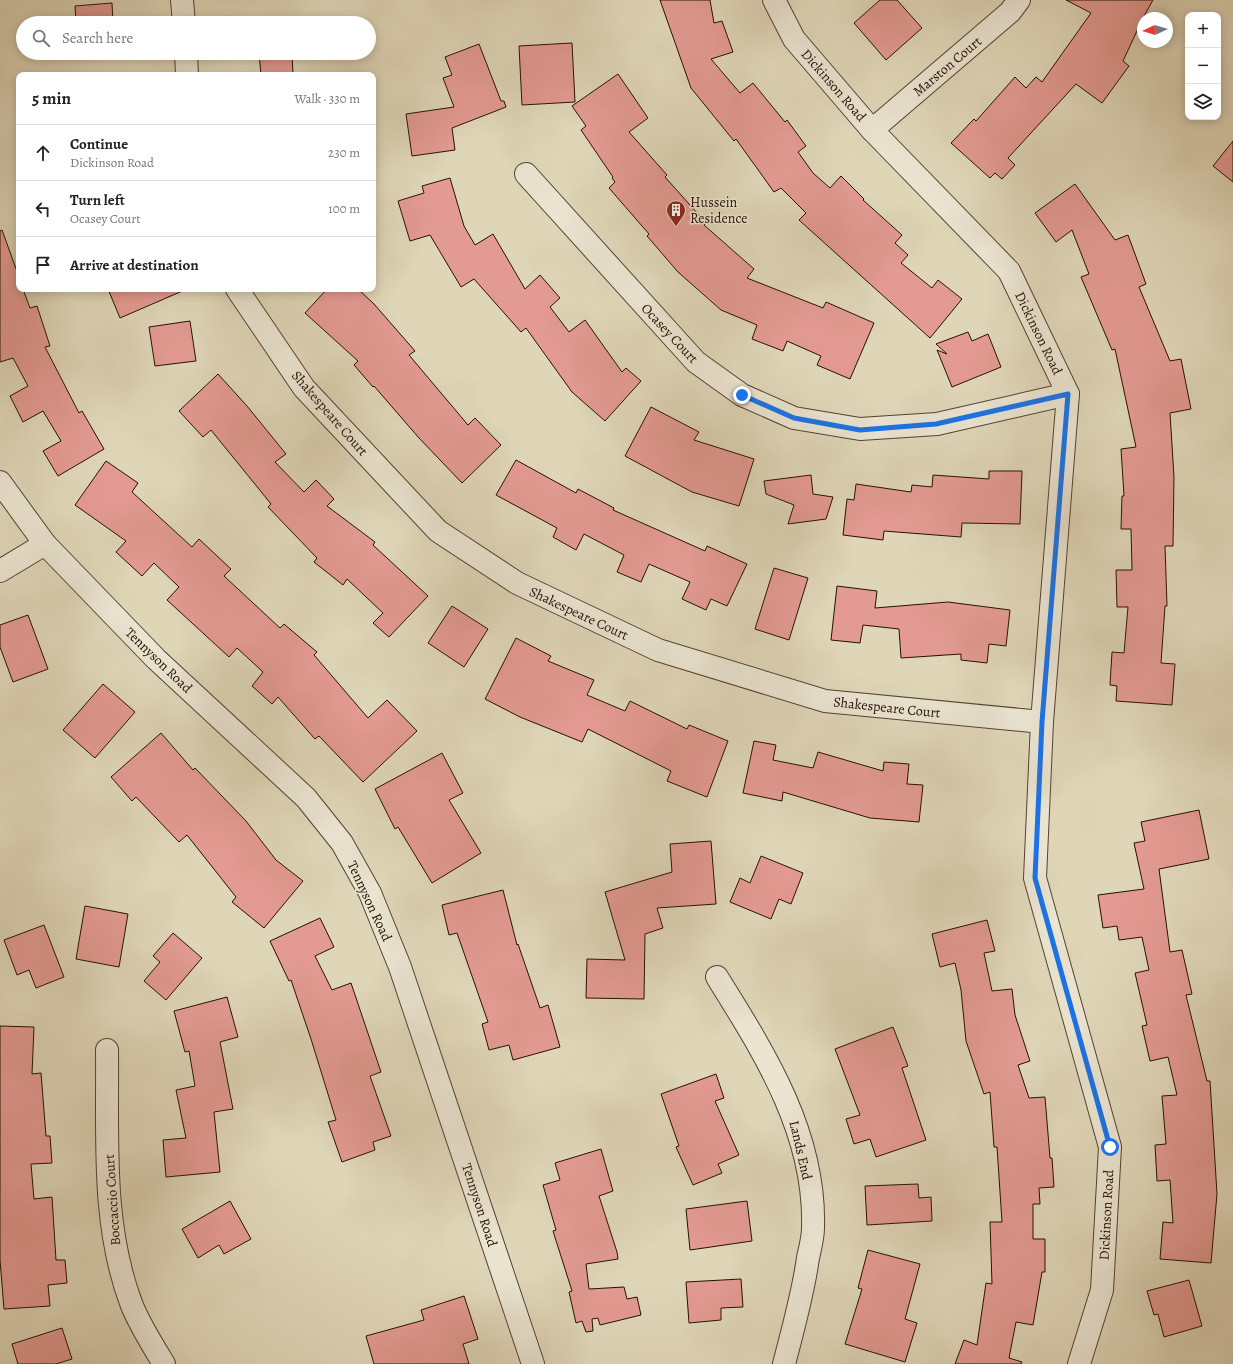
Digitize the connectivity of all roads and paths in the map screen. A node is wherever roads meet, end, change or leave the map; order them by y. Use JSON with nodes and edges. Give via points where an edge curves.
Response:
{"nodes":[{"id":1,"x":182,"y":0,"type":"edge"},
{"id":2,"x":774,"y":0,"type":"edge"},
{"id":3,"x":1019,"y":0,"type":"edge"},
{"id":4,"x":183,"y":16,"type":"edge"},
{"id":5,"x":186,"y":60,"type":"edge"},
{"id":6,"x":187,"y":72,"type":"edge"},
{"id":7,"x":872,"y":130,"type":"junction"},
{"id":8,"x":526,"y":174,"type":"dead end"},
{"id":9,"x":239,"y":292,"type":"edge"},
{"id":10,"x":1068,"y":394,"type":"junction"},
{"id":11,"x":0,"y":482,"type":"edge"},
{"id":12,"x":45,"y":544,"type":"junction"},
{"id":13,"x":0,"y":571,"type":"edge"},
{"id":14,"x":1042,"y":722,"type":"junction"},
{"id":15,"x":717,"y":977,"type":"dead end"},
{"id":16,"x":107,"y":1050,"type":"dead end"},
{"id":17,"x":164,"y":1364,"type":"edge"},
{"id":18,"x":533,"y":1364,"type":"edge"},
{"id":19,"x":784,"y":1364,"type":"edge"},
{"id":20,"x":1079,"y":1364,"type":"edge"}],
"edges":[{"from":1,"to":4,"type":"street"},
{"from":2,"to":7,"type":"street","name":"Dickinson Road","via":[[794,39]]},
{"from":3,"to":7,"type":"street","name":"Marston Court","via":[[1010,12]]},
{"from":5,"to":6,"type":"street"},
{"from":7,"to":10,"type":"street","name":"Dickinson Road","via":[[1009,271]]},
{"from":8,"to":10,"type":"street","name":"Ocasey Court","via":[[696,362],[742,395],[794,418],[860,430],[936,424]]},
{"from":9,"to":14,"type":"street","name":"Shakespeare Court","via":[[304,388],[438,531],[517,583],[658,650],[825,701]]},
{"from":10,"to":14,"type":"street","name":"Dickinson Road"},
{"from":11,"to":12,"type":"street","name":"Tennyson Road"},
{"from":12,"to":13,"type":"street"},
{"from":12,"to":18,"type":"street","name":"Tennyson Road","via":[[156,659],[306,798],[342,843],[370,893],[400,967]]},
{"from":14,"to":20,"type":"street","name":"Dickinson Road","via":[[1035,878],[1110,1147],[1102,1290]]},
{"from":15,"to":19,"type":"street","name":"Lands End","via":[[762,1048],[792,1111],[809,1169],[813,1228],[804,1285]]},
{"from":16,"to":17,"type":"street","name":"Boccaccio Court","via":[[110,1204],[116,1256],[131,1304]]}]}
